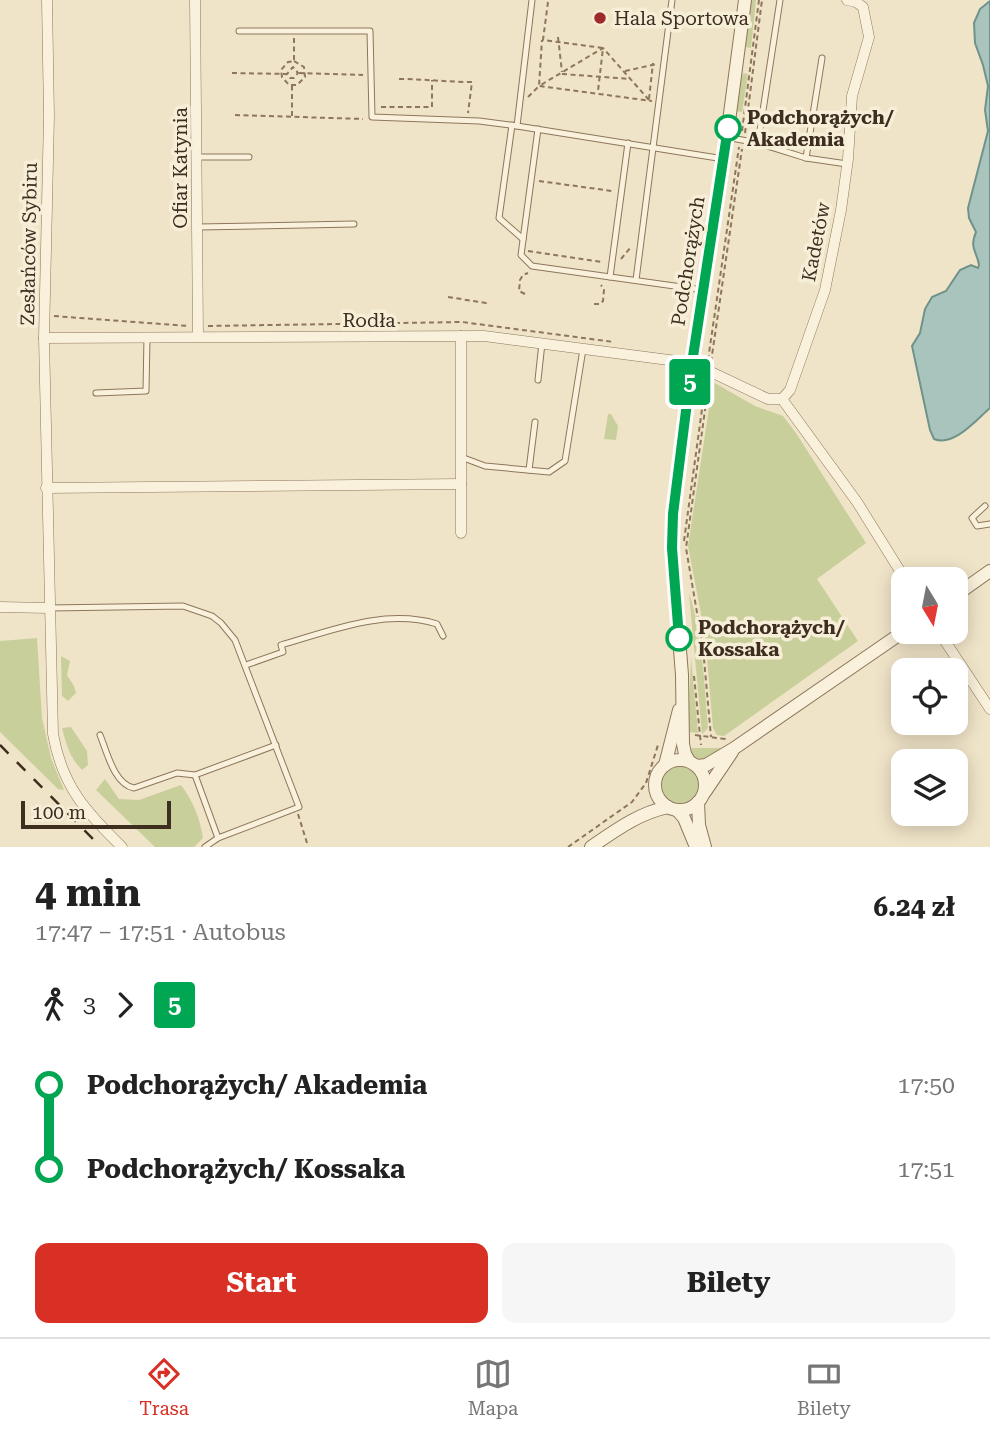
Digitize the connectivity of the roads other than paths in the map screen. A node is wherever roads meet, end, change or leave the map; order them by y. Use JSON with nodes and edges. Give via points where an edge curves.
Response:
{"nodes":[{"id":1,"x":47,"y":0,"type":"edge"},
{"id":2,"x":195,"y":0,"type":"edge"},
{"id":3,"x":532,"y":0,"type":"edge"},
{"id":4,"x":672,"y":0,"type":"edge"},
{"id":5,"x":745,"y":0,"type":"edge"},
{"id":6,"x":780,"y":0,"type":"edge"},
{"id":7,"x":847,"y":0,"type":"edge"},
{"id":8,"x":239,"y":31,"type":"dead end"},
{"id":9,"x":822,"y":58,"type":"dead end"},
{"id":10,"x":515,"y":126,"type":"junction"},
{"id":11,"x":538,"y":129,"type":"junction"},
{"id":12,"x":726,"y":137,"type":"junction"},
{"id":13,"x":758,"y":143,"type":"junction"},
{"id":14,"x":628,"y":144,"type":"junction"},
{"id":15,"x":653,"y":147,"type":"junction"},
{"id":16,"x":196,"y":157,"type":"junction"},
{"id":17,"x":249,"y":157,"type":"dead end"},
{"id":18,"x":807,"y":158,"type":"junction"},
{"id":19,"x":724,"y":159,"type":"junction"},
{"id":20,"x":847,"y":164,"type":"junction"},
{"id":21,"x":354,"y":224,"type":"dead end"},
{"id":22,"x":198,"y":226,"type":"junction"},
{"id":23,"x":523,"y":239,"type":"junction"},
{"id":24,"x":610,"y":277,"type":"junction"},
{"id":25,"x":636,"y":280,"type":"junction"},
{"id":26,"x":703,"y":290,"type":"junction"},
{"id":27,"x":198,"y":336,"type":"junction"},
{"id":28,"x":461,"y":336,"type":"junction"},
{"id":29,"x":147,"y":337,"type":"junction"},
{"id":30,"x":44,"y":338,"type":"junction"},
{"id":31,"x":542,"y":343,"type":"junction"},
{"id":32,"x":583,"y":349,"type":"junction"},
{"id":33,"x":692,"y":363,"type":"junction"},
{"id":34,"x":538,"y":380,"type":"dead end"},
{"id":35,"x":96,"y":393,"type":"dead end"},
{"id":36,"x":782,"y":399,"type":"junction"},
{"id":37,"x":536,"y":422,"type":"dead end"},
{"id":38,"x":461,"y":457,"type":"junction"},
{"id":39,"x":529,"y":470,"type":"junction"},
{"id":40,"x":461,"y":484,"type":"junction"},
{"id":41,"x":46,"y":488,"type":"junction"},
{"id":42,"x":985,"y":506,"type":"dead end"},
{"id":43,"x":990,"y":524,"type":"edge"},
{"id":44,"x":461,"y":533,"type":"dead end"},
{"id":45,"x":898,"y":567,"type":"edge"},
{"id":46,"x":990,"y":571,"type":"edge"},
{"id":47,"x":968,"y":587,"type":"edge"},
{"id":48,"x":0,"y":607,"type":"edge"},
{"id":49,"x":49,"y":608,"type":"junction"},
{"id":50,"x":443,"y":636,"type":"dead end"},
{"id":51,"x":891,"y":640,"type":"edge"},
{"id":52,"x":947,"y":644,"type":"edge"},
{"id":53,"x":246,"y":665,"type":"junction"},
{"id":54,"x":682,"y":696,"type":"junction"},
{"id":55,"x":990,"y":709,"type":"edge"},
{"id":56,"x":100,"y":735,"type":"dead end"},
{"id":57,"x":276,"y":744,"type":"junction"},
{"id":58,"x":729,"y":744,"type":"junction"},
{"id":59,"x":693,"y":763,"type":"junction"},
{"id":60,"x":665,"y":765,"type":"junction"},
{"id":61,"x":195,"y":775,"type":"junction"},
{"id":62,"x":655,"y":788,"type":"junction"},
{"id":63,"x":701,"y":799,"type":"junction"},
{"id":64,"x":673,"y":808,"type":"junction"},
{"id":65,"x":626,"y":823,"type":"junction"},
{"id":66,"x":218,"y":838,"type":"junction"},
{"id":67,"x":122,"y":847,"type":"edge"},
{"id":68,"x":205,"y":847,"type":"edge"},
{"id":69,"x":592,"y":847,"type":"edge"},
{"id":70,"x":696,"y":847,"type":"edge"},
{"id":71,"x":705,"y":847,"type":"edge"}],
"edges":[{"from":1,"to":30,"type":"street","name":"Zesłańców Sybiru"},
{"from":2,"to":16,"type":"street","name":"Ofiar Katynia"},
{"from":3,"to":10,"type":"lane"},
{"from":4,"to":15,"type":"lane"},
{"from":5,"to":12,"type":"street","name":"Podchorążych"},
{"from":6,"to":13,"type":"lane"},
{"from":7,"to":20,"type":"street","name":"Kadetów","via":[[863,7],[869,37],[852,96]]},
{"from":8,"to":10,"type":"lane","via":[[370,31],[372,117]]},
{"from":9,"to":18,"type":"lane"},
{"from":10,"to":11,"type":"lane"},
{"from":10,"to":23,"type":"lane","via":[[499,218]]},
{"from":11,"to":14,"type":"lane"},
{"from":11,"to":23,"type":"lane"},
{"from":12,"to":13,"type":"lane"},
{"from":12,"to":19,"type":"street","name":"Podchorążych"},
{"from":13,"to":18,"type":"lane"},
{"from":14,"to":15,"type":"lane"},
{"from":14,"to":24,"type":"lane"},
{"from":15,"to":19,"type":"lane"},
{"from":15,"to":25,"type":"lane"},
{"from":16,"to":17,"type":"lane"},
{"from":16,"to":22,"type":"street","name":"Ofiar Katynia"},
{"from":18,"to":20,"type":"lane"},
{"from":19,"to":26,"type":"street","name":"Podchorążych"},
{"from":20,"to":36,"type":"street","name":"Kadetów","via":[[825,290],[790,390]]},
{"from":21,"to":22,"type":"lane"},
{"from":22,"to":27,"type":"street","name":"Ofiar Katynia"},
{"from":23,"to":24,"type":"lane","via":[[521,255],[532,266]]},
{"from":24,"to":25,"type":"lane"},
{"from":25,"to":26,"type":"lane"},
{"from":26,"to":33,"type":"street","name":"Podchorążych"},
{"from":27,"to":28,"type":"street","name":"Rodła"},
{"from":27,"to":29,"type":"street","name":"Rodła"},
{"from":28,"to":31,"type":"street","name":"Rodła"},
{"from":28,"to":38,"type":"street"},
{"from":29,"to":30,"type":"street","name":"Rodła"},
{"from":29,"to":35,"type":"lane","via":[[146,391]]},
{"from":30,"to":41,"type":"street","name":"Zesłańców Sybiru"},
{"from":31,"to":32,"type":"street","name":"Rodła"},
{"from":31,"to":34,"type":"lane"},
{"from":32,"to":33,"type":"street","name":"Rodła"},
{"from":32,"to":39,"type":"lane","via":[[565,460],[549,472]]},
{"from":33,"to":36,"type":"street","via":[[756,394]]},
{"from":33,"to":54,"type":"street","name":"Podchorążych","via":[[672,529]]},
{"from":36,"to":45,"type":"street"},
{"from":37,"to":39,"type":"lane"},
{"from":38,"to":39,"type":"lane","via":[[485,466]]},
{"from":38,"to":40,"type":"street"},
{"from":40,"to":41,"type":"street"},
{"from":40,"to":44,"type":"street"},
{"from":41,"to":49,"type":"street","name":"Zesłańców Sybiru"},
{"from":42,"to":43,"type":"lane","via":[[972,517],[977,526]]},
{"from":46,"to":47,"type":"street"},
{"from":48,"to":49,"type":"street"},
{"from":49,"to":53,"type":"lane","via":[[194,608],[228,631]]},
{"from":49,"to":67,"type":"street","name":"Zesłańców Sybiru","via":[[52,720],[59,760],[79,800]]},
{"from":50,"to":53,"type":"lane","via":[[437,624],[422,620],[368,620],[281,645],[283,652]]},
{"from":51,"to":58,"type":"street"},
{"from":52,"to":55,"type":"street"},
{"from":53,"to":57,"type":"lane"},
{"from":54,"to":59,"type":"street","name":"Podchorążych","via":[[684,750]]},
{"from":54,"to":60,"type":"street","name":"Podchorążych"},
{"from":56,"to":61,"type":"lane","via":[[127,787],[138,788],[177,773]]},
{"from":57,"to":61,"type":"lane"},
{"from":57,"to":66,"type":"lane","via":[[299,807]]},
{"from":58,"to":59,"type":"street","via":[[706,765]]},
{"from":58,"to":63,"type":"street"},
{"from":59,"to":60,"type":"street"},
{"from":59,"to":63,"type":"street","via":[[705,780]]},
{"from":60,"to":62,"type":"street"},
{"from":61,"to":66,"type":"lane"},
{"from":62,"to":64,"type":"street","via":[[658,797]]},
{"from":62,"to":65,"type":"street"},
{"from":63,"to":64,"type":"street","via":[[689,809]]},
{"from":63,"to":71,"type":"street","via":[[699,825]]},
{"from":64,"to":65,"type":"street","via":[[652,810]]},
{"from":64,"to":70,"type":"street","via":[[684,818]]},
{"from":65,"to":69,"type":"street"},
{"from":66,"to":68,"type":"lane"}]}
